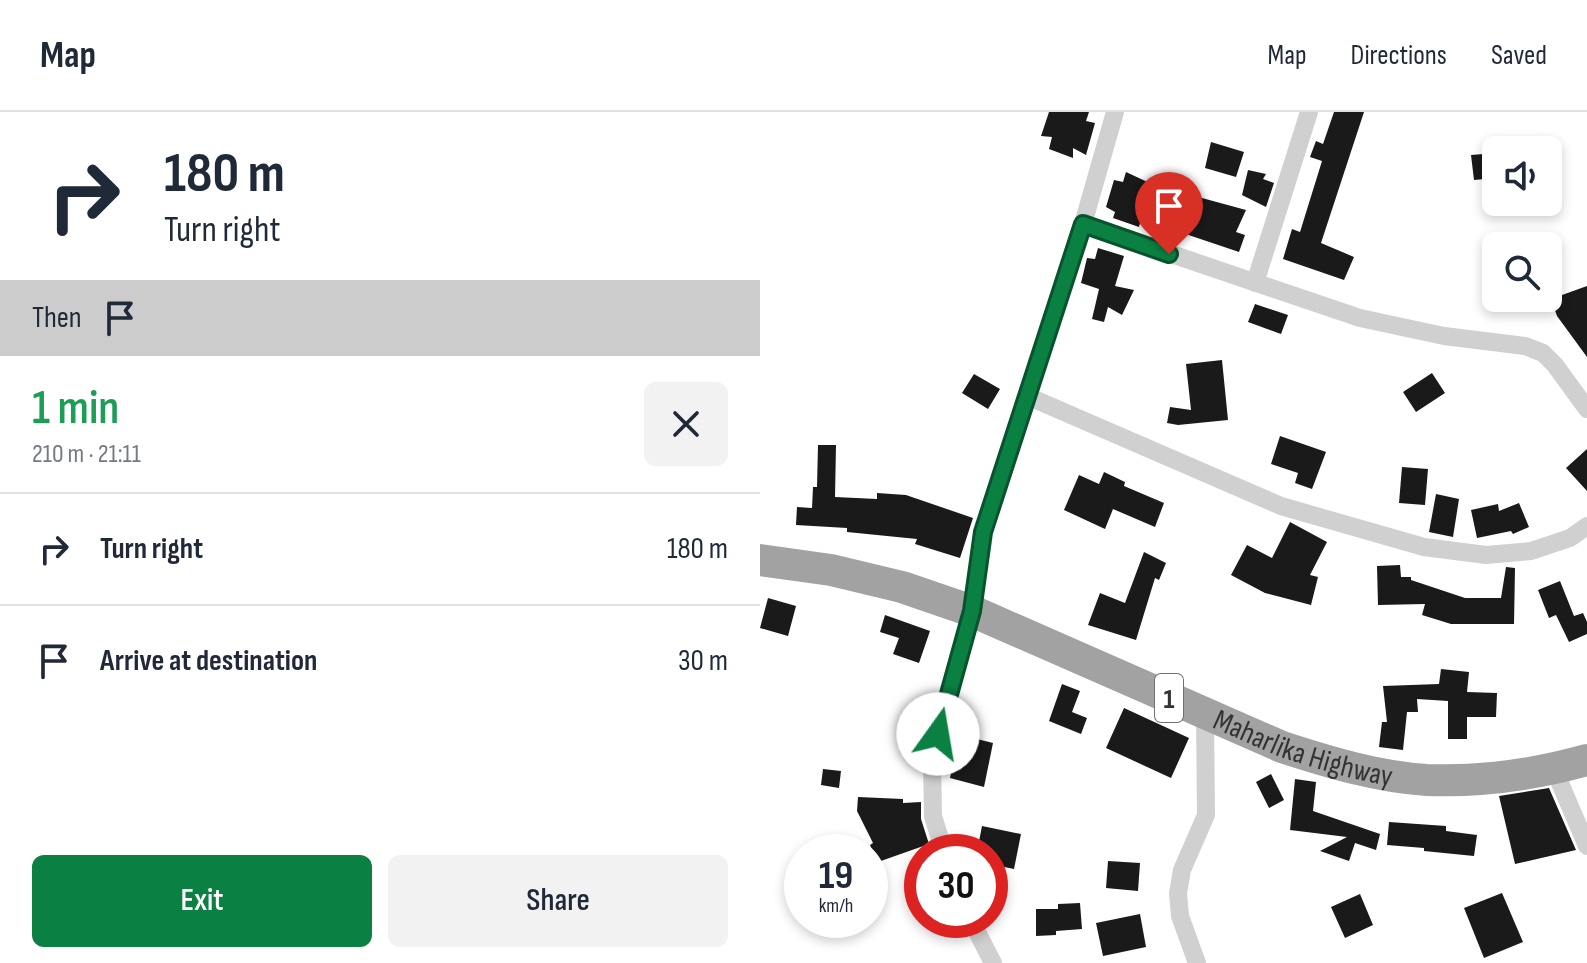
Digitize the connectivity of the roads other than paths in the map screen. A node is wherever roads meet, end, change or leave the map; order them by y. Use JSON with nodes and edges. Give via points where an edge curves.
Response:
{"nodes":[{"id":1,"x":1115,"y":112,"type":"edge"},
{"id":2,"x":1309,"y":112,"type":"edge"},
{"id":3,"x":1083,"y":224,"type":"junction"},
{"id":4,"x":1255,"y":283,"type":"junction"},
{"id":5,"x":1027,"y":396,"type":"junction"},
{"id":6,"x":1587,"y":409,"type":"edge"},
{"id":7,"x":1587,"y":526,"type":"edge"},
{"id":8,"x":760,"y":560,"type":"edge"},
{"id":9,"x":972,"y":611,"type":"junction"},
{"id":10,"x":1205,"y":711,"type":"junction"},
{"id":11,"x":1587,"y":760,"type":"edge"},
{"id":12,"x":1554,"y":769,"type":"junction"},
{"id":13,"x":938,"y":834,"type":"edge"},
{"id":14,"x":1587,"y":846,"type":"edge"},
{"id":15,"x":980,"y":938,"type":"edge"},
{"id":16,"x":993,"y":963,"type":"edge"},
{"id":17,"x":1197,"y":963,"type":"edge"}],
"edges":[{"from":1,"to":3,"type":"street"},
{"from":2,"to":4,"type":"street"},
{"from":3,"to":4,"type":"street"},
{"from":3,"to":5,"type":"street"},
{"from":4,"to":6,"type":"street","via":[[1360,318],[1525,346],[1555,365]]},
{"from":5,"to":7,"type":"street","via":[[1281,506],[1424,547],[1486,555],[1531,551],[1570,538]]},
{"from":5,"to":9,"type":"street","via":[[983,532]]},
{"from":8,"to":9,"type":"highway","name":"Maharlika Highway","number":"1","via":[[902,587]]},
{"from":9,"to":10,"type":"highway","name":"Maharlika Highway","number":"1"},
{"from":9,"to":13,"type":"street","via":[[932,762]]},
{"from":10,"to":12,"type":"highway","name":"Maharlika Highway","number":"1","via":[[1282,747],[1330,762],[1426,780]]},
{"from":10,"to":17,"type":"street","via":[[1206,815],[1182,870],[1178,893],[1180,916]]},
{"from":11,"to":12,"type":"highway","name":"Maharlika Highway","number":"1"},
{"from":12,"to":14,"type":"street"},
{"from":15,"to":16,"type":"street"}]}
